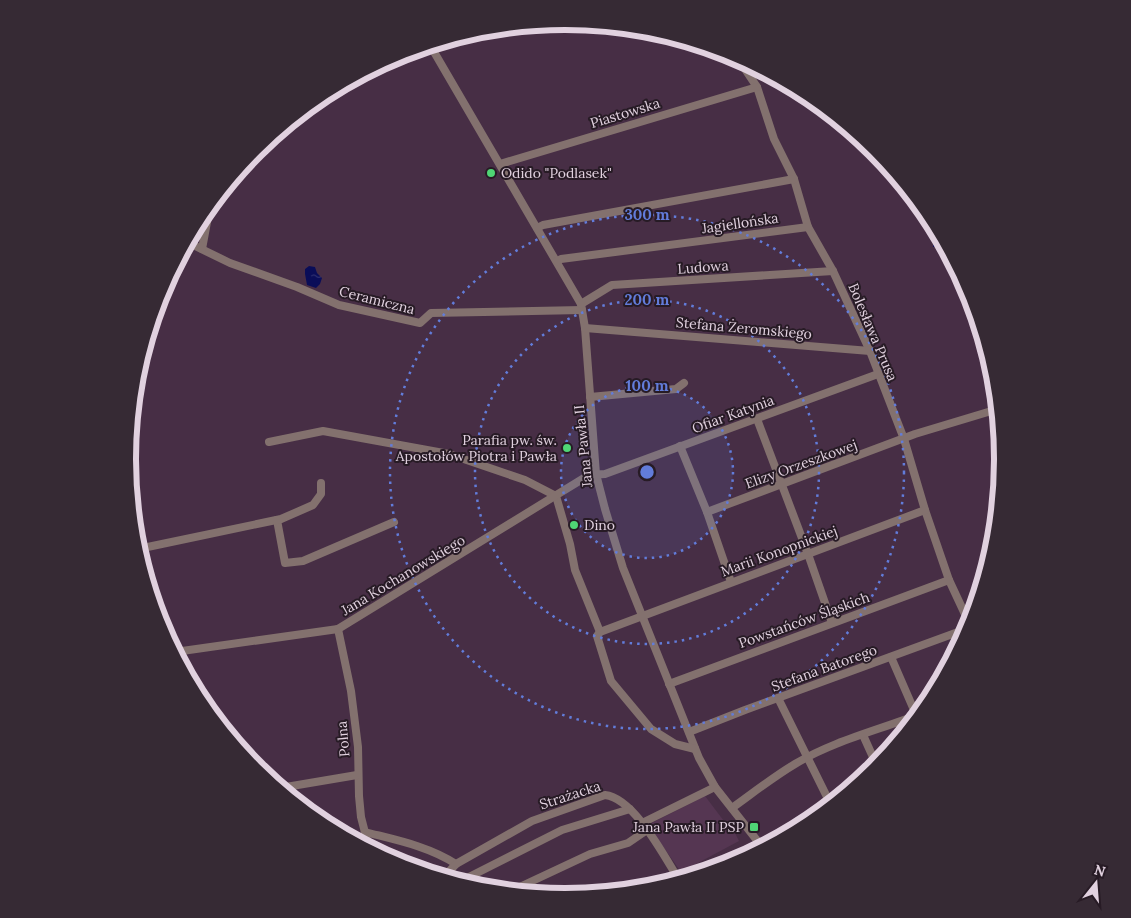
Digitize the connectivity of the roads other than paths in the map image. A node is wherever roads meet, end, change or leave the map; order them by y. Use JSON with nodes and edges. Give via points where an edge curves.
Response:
{"nodes":[{"id":1,"x":434,"y":51,"type":"edge"},
{"id":2,"x":746,"y":70,"type":"edge"},
{"id":3,"x":757,"y":87,"type":"junction"},
{"id":4,"x":500,"y":164,"type":"junction"},
{"id":5,"x":794,"y":179,"type":"junction"},
{"id":6,"x":206,"y":225,"type":"edge"},
{"id":7,"x":808,"y":226,"type":"junction"},
{"id":8,"x":537,"y":228,"type":"junction"},
{"id":9,"x":193,"y":245,"type":"edge"},
{"id":10,"x":202,"y":249,"type":"junction"},
{"id":11,"x":557,"y":261,"type":"junction"},
{"id":12,"x":832,"y":270,"type":"junction"},
{"id":13,"x":581,"y":307,"type":"junction"},
{"id":14,"x":585,"y":328,"type":"junction"},
{"id":15,"x":870,"y":350,"type":"junction"},
{"id":16,"x":878,"y":374,"type":"junction"},
{"id":17,"x":684,"y":384,"type":"dead end"},
{"id":18,"x":590,"y":397,"type":"junction"},
{"id":19,"x":992,"y":411,"type":"edge"},
{"id":20,"x":757,"y":419,"type":"junction"},
{"id":21,"x":904,"y":439,"type":"junction"},
{"id":22,"x":269,"y":442,"type":"dead end"},
{"id":23,"x":680,"y":446,"type":"junction"},
{"id":24,"x":596,"y":474,"type":"junction"},
{"id":25,"x":322,"y":484,"type":"dead end"},
{"id":26,"x":782,"y":485,"type":"junction"},
{"id":27,"x":556,"y":496,"type":"junction"},
{"id":28,"x":926,"y":510,"type":"junction"},
{"id":29,"x":707,"y":512,"type":"junction"},
{"id":30,"x":277,"y":520,"type":"junction"},
{"id":31,"x":394,"y":522,"type":"dead end"},
{"id":32,"x":146,"y":547,"type":"edge"},
{"id":33,"x":808,"y":554,"type":"junction"},
{"id":34,"x":949,"y":580,"type":"junction"},
{"id":35,"x":731,"y":582,"type":"junction"},
{"id":36,"x":642,"y":616,"type":"junction"},
{"id":37,"x":965,"y":616,"type":"edge"},
{"id":38,"x":832,"y":623,"type":"junction"},
{"id":39,"x":338,"y":629,"type":"junction"},
{"id":40,"x":600,"y":632,"type":"junction"},
{"id":41,"x":958,"y":632,"type":"edge"},
{"id":42,"x":182,"y":651,"type":"edge"},
{"id":43,"x":891,"y":658,"type":"junction"},
{"id":44,"x":669,"y":684,"type":"junction"},
{"id":45,"x":778,"y":698,"type":"junction"},
{"id":46,"x":914,"y":708,"type":"edge"},
{"id":47,"x":906,"y":720,"type":"edge"},
{"id":48,"x":689,"y":732,"type":"junction"},
{"id":49,"x":862,"y":735,"type":"junction"},
{"id":50,"x":695,"y":749,"type":"junction"},
{"id":51,"x":808,"y":757,"type":"junction"},
{"id":52,"x":873,"y":758,"type":"edge"},
{"id":53,"x":357,"y":775,"type":"junction"},
{"id":54,"x":289,"y":787,"type":"edge"},
{"id":55,"x":715,"y":787,"type":"junction"},
{"id":56,"x":828,"y":798,"type":"edge"},
{"id":57,"x":732,"y":808,"type":"junction"},
{"id":58,"x":630,"y":809,"type":"junction"},
{"id":59,"x":644,"y":827,"type":"junction"},
{"id":60,"x":365,"y":832,"type":"junction"},
{"id":61,"x":367,"y":839,"type":"edge"},
{"id":62,"x":758,"y":842,"type":"edge"},
{"id":63,"x":456,"y":864,"type":"junction"},
{"id":64,"x":449,"y":871,"type":"edge"},
{"id":65,"x":675,"y":874,"type":"edge"},
{"id":66,"x":469,"y":877,"type":"edge"},
{"id":67,"x":523,"y":885,"type":"edge"}],
"edges":[{"from":1,"to":4,"type":"street","name":"Jana Pawła II"},
{"from":2,"to":3,"type":"street","name":"Bolesława Prusa"},
{"from":3,"to":4,"type":"street","name":"Piastowska"},
{"from":3,"to":5,"type":"street","name":"Bolesława Prusa","via":[[774,139]]},
{"from":4,"to":8,"type":"street","name":"Jana Pawła II"},
{"from":5,"to":7,"type":"street","name":"Bolesława Prusa"},
{"from":5,"to":8,"type":"street"},
{"from":6,"to":10,"type":"street"},
{"from":7,"to":11,"type":"street","name":"Jagiellońska"},
{"from":7,"to":12,"type":"street","name":"Bolesława Prusa"},
{"from":8,"to":11,"type":"street","name":"Jana Pawła II"},
{"from":9,"to":10,"type":"street","name":"Ceramiczna"},
{"from":10,"to":13,"type":"street","name":"Ceramiczna","via":[[340,305],[420,323],[430,313]]},
{"from":11,"to":13,"type":"street","name":"Jana Pawła II"},
{"from":12,"to":13,"type":"street","name":"Ludowa","via":[[612,286]]},
{"from":12,"to":15,"type":"street","name":"Bolesława Prusa"},
{"from":13,"to":14,"type":"street","name":"Jana Pawła II"},
{"from":14,"to":15,"type":"street","name":"Stefana Żeromskiego"},
{"from":14,"to":18,"type":"street","name":"Jana Pawła II"},
{"from":15,"to":16,"type":"street","name":"Bolesława Prusa"},
{"from":16,"to":20,"type":"street","name":"Ofiar Katynia"},
{"from":16,"to":21,"type":"street","name":"Bolesława Prusa"},
{"from":17,"to":18,"type":"street","via":[[676,389]]},
{"from":18,"to":24,"type":"street","name":"Jana Pawła II"},
{"from":19,"to":21,"type":"street","name":"Elizy Orzeszkowej"},
{"from":20,"to":23,"type":"street","name":"Ofiar Katynia"},
{"from":20,"to":26,"type":"street"},
{"from":21,"to":26,"type":"street","name":"Elizy Orzeszkowej"},
{"from":21,"to":28,"type":"street","name":"Bolesława Prusa"},
{"from":22,"to":27,"type":"street","via":[[323,432],[450,454],[525,480]]},
{"from":23,"to":24,"type":"street","name":"Ofiar Katynia","via":[[605,474]]},
{"from":23,"to":29,"type":"street"},
{"from":24,"to":27,"type":"street","name":"Jana Kochanowskiego","via":[[589,474]]},
{"from":24,"to":36,"type":"street","name":"Jana Pawła II","via":[[615,544]]},
{"from":25,"to":30,"type":"street","via":[[321,494],[313,505]]},
{"from":26,"to":29,"type":"street","name":"Elizy Orzeszkowej"},
{"from":26,"to":33,"type":"street"},
{"from":27,"to":39,"type":"street","name":"Jana Kochanowskiego"},
{"from":27,"to":40,"type":"street","via":[[575,570]]},
{"from":28,"to":33,"type":"street","name":"Marii Konopnickiej"},
{"from":28,"to":34,"type":"street","name":"Bolesława Prusa"},
{"from":29,"to":35,"type":"street"},
{"from":30,"to":31,"type":"street","via":[[285,563],[303,561]]},
{"from":30,"to":32,"type":"street"},
{"from":33,"to":35,"type":"street","name":"Marii Konopnickiej"},
{"from":33,"to":38,"type":"street"},
{"from":34,"to":37,"type":"street","name":"Bolesława Prusa"},
{"from":34,"to":38,"type":"street","name":"Powstańców Śląskich"},
{"from":35,"to":36,"type":"street","name":"Marii Konopnickiej"},
{"from":36,"to":40,"type":"street","name":"Marii Konopnickiej"},
{"from":36,"to":44,"type":"street","name":"Jana Pawła II"},
{"from":38,"to":44,"type":"street","name":"Powstańców Śląskich"},
{"from":39,"to":42,"type":"street","name":"Jana Kochanowskiego"},
{"from":39,"to":53,"type":"street","name":"Polna","via":[[358,747]]},
{"from":40,"to":50,"type":"street","via":[[597,636],[611,681],[651,729],[675,744]]},
{"from":41,"to":43,"type":"street","name":"Stefana Batorego"},
{"from":43,"to":45,"type":"street","name":"Stefana Batorego"},
{"from":43,"to":46,"type":"street"},
{"from":44,"to":48,"type":"street","name":"Jana Pawła II"},
{"from":45,"to":48,"type":"street","name":"Stefana Batorego"},
{"from":45,"to":51,"type":"street"},
{"from":47,"to":49,"type":"street"},
{"from":48,"to":50,"type":"street","name":"Jana Pawła II"},
{"from":49,"to":51,"type":"street"},
{"from":49,"to":52,"type":"street"},
{"from":50,"to":55,"type":"street","name":"Jana Pawła II"},
{"from":51,"to":56,"type":"street"},
{"from":51,"to":57,"type":"street"},
{"from":53,"to":54,"type":"street"},
{"from":53,"to":60,"type":"street","name":"Polna"},
{"from":55,"to":57,"type":"street","name":"Jana Pawła II"},
{"from":55,"to":59,"type":"street"},
{"from":57,"to":62,"type":"street","name":"Jana Pawła II"},
{"from":58,"to":59,"type":"street","name":"Strażacka"},
{"from":58,"to":63,"type":"street","name":"Strażacka","via":[[614,797],[600,796],[532,821]]},
{"from":58,"to":66,"type":"street","via":[[562,830]]},
{"from":59,"to":65,"type":"street","name":"Strażacka"},
{"from":59,"to":67,"type":"street","via":[[628,843],[590,854]]},
{"from":60,"to":61,"type":"street","name":"Polna"},
{"from":60,"to":63,"type":"street","via":[[421,846]]},
{"from":63,"to":64,"type":"street","name":"Strażacka"}]}
